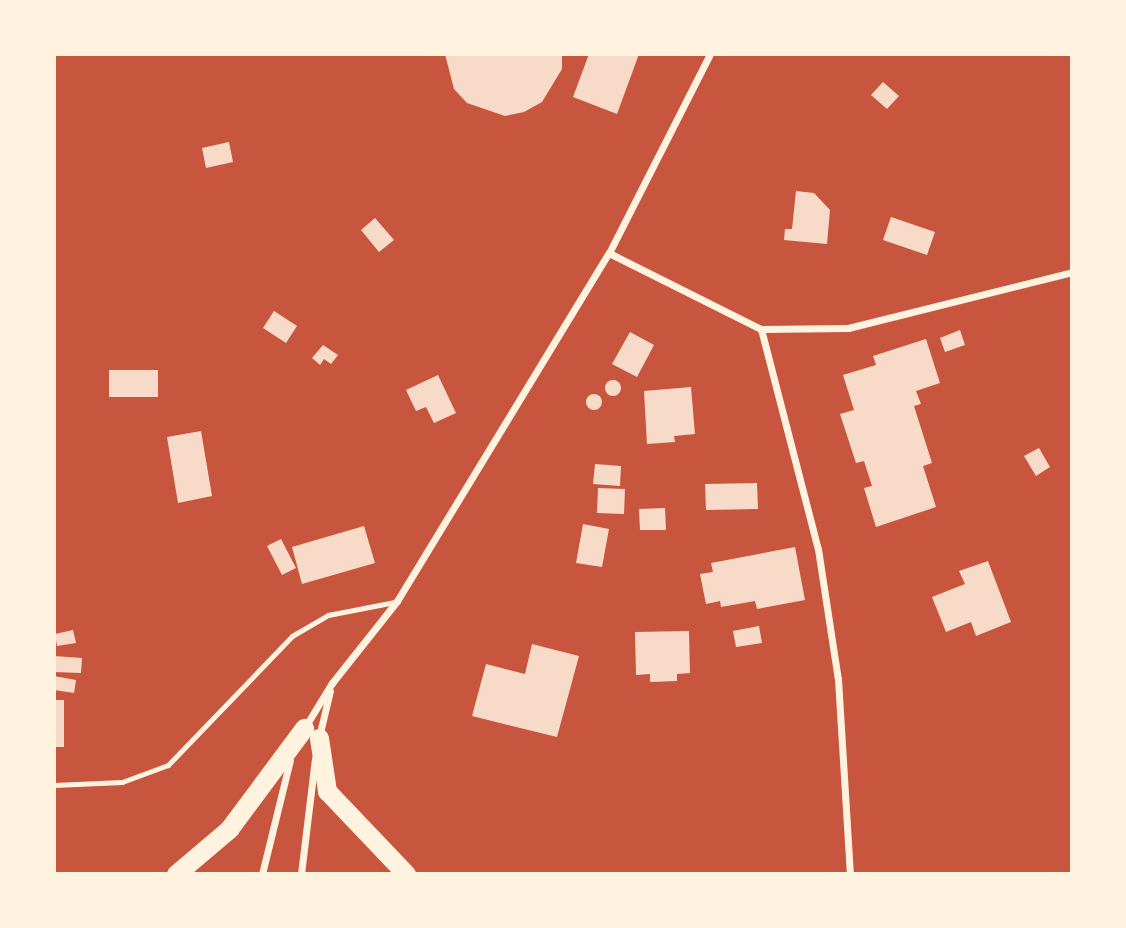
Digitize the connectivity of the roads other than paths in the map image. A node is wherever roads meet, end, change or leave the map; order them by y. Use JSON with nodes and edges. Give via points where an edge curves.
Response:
{"nodes":[{"id":1,"x":710,"y":54,"type":"edge"},
{"id":2,"x":609,"y":253,"type":"junction"},
{"id":3,"x":1072,"y":272,"type":"edge"},
{"id":4,"x":761,"y":329,"type":"junction"},
{"id":5,"x":397,"y":601,"type":"junction"},
{"id":6,"x":332,"y":683,"type":"junction"},
{"id":7,"x":312,"y":733,"type":"junction"},
{"id":8,"x":54,"y":785,"type":"edge"},
{"id":9,"x":176,"y":874,"type":"edge"},
{"id":10,"x":261,"y":874,"type":"edge"},
{"id":11,"x":301,"y":874,"type":"edge"},
{"id":12,"x":406,"y":874,"type":"edge"},
{"id":13,"x":850,"y":874,"type":"edge"}],
"edges":[{"from":1,"to":2,"type":"street"},
{"from":2,"to":4,"type":"street"},
{"from":2,"to":5,"type":"street"},
{"from":3,"to":4,"type":"street","via":[[848,328]]},
{"from":4,"to":13,"type":"street","via":[[818,549],[838,679]]},
{"from":5,"to":6,"type":"street"},
{"from":5,"to":8,"type":"lane","via":[[328,615],[292,636],[168,765],[122,782]]},
{"from":6,"to":7,"type":"street"},
{"from":6,"to":7,"type":"street"},
{"from":7,"to":9,"type":"highway","via":[[229,829]]},
{"from":7,"to":10,"type":"street","via":[[287,768]]},
{"from":7,"to":11,"type":"street"},
{"from":7,"to":12,"type":"highway","via":[[327,791]]}]}
